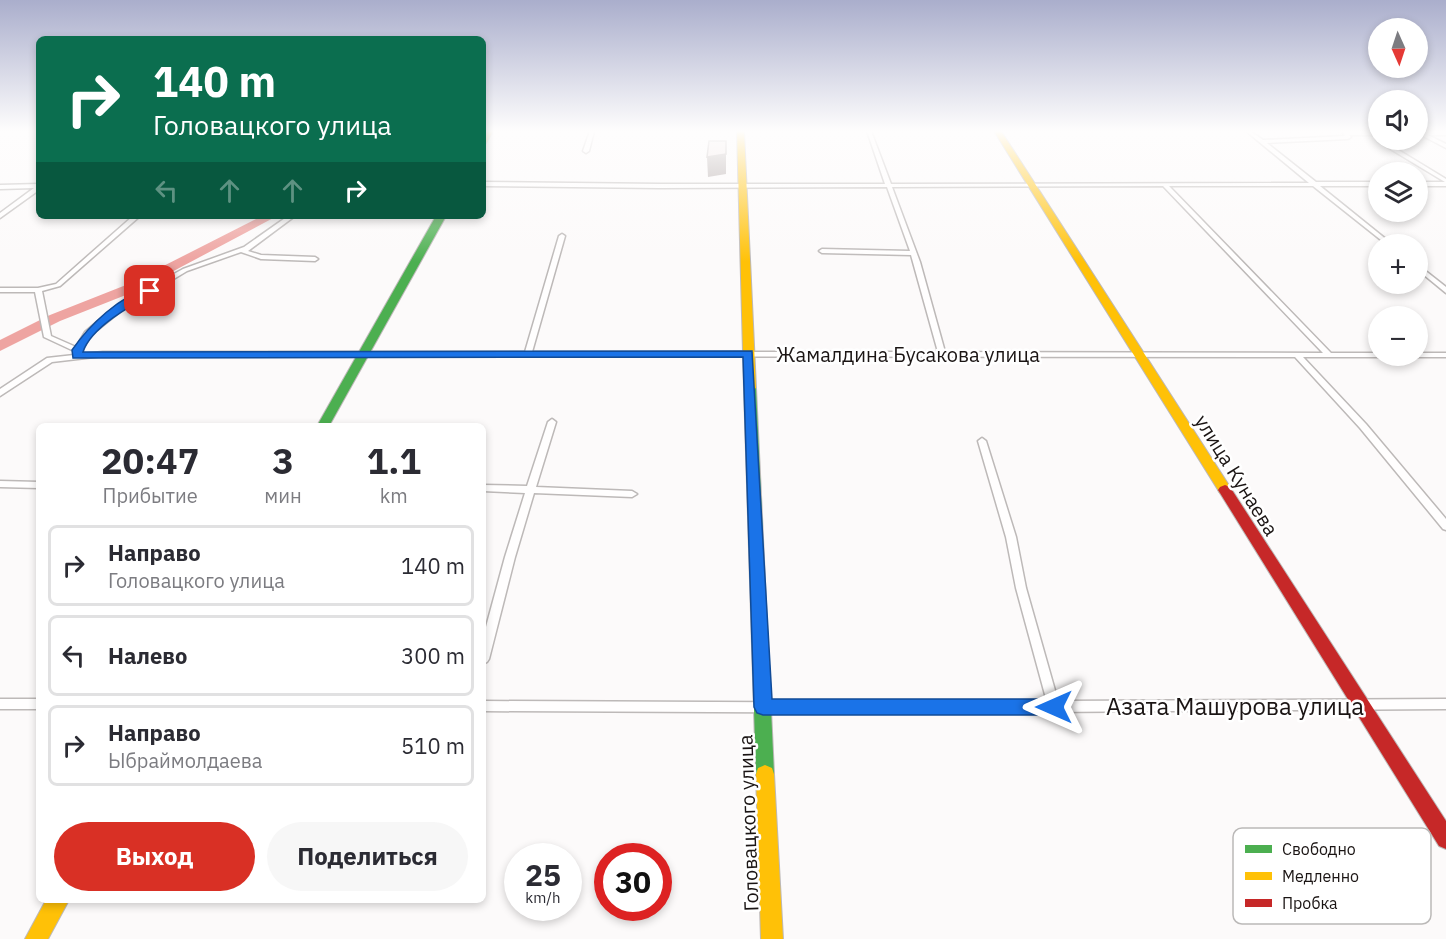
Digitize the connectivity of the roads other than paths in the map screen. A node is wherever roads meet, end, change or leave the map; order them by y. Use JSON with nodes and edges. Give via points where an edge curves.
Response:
{"nodes":[{"id":1,"x":742,"y":175,"type":"edge"},
{"id":2,"x":887,"y":175,"type":"edge"},
{"id":3,"x":1026,"y":175,"type":"edge"},
{"id":4,"x":1304,"y":175,"type":"edge"},
{"id":5,"x":1446,"y":183,"type":"edge"},
{"id":6,"x":486,"y":184,"type":"edge"},
{"id":7,"x":1164,"y":184,"type":"junction"},
{"id":8,"x":1315,"y":184,"type":"junction"},
{"id":9,"x":1368,"y":184,"type":"edge"},
{"id":10,"x":1428,"y":184,"type":"edge"},
{"id":11,"x":1032,"y":185,"type":"junction"},
{"id":12,"x":743,"y":186,"type":"junction"},
{"id":13,"x":891,"y":186,"type":"junction"},
{"id":14,"x":0,"y":187,"type":"edge"},
{"id":15,"x":36,"y":187,"type":"edge"},
{"id":16,"x":36,"y":189,"type":"edge"},
{"id":17,"x":0,"y":216,"type":"edge"},
{"id":18,"x":134,"y":219,"type":"edge"},
{"id":19,"x":288,"y":219,"type":"edge"},
{"id":20,"x":439,"y":219,"type":"edge"},
{"id":21,"x":1377,"y":234,"type":"edge"},
{"id":22,"x":562,"y":236,"type":"dead end"},
{"id":23,"x":246,"y":248,"type":"junction"},
{"id":24,"x":822,"y":251,"type":"dead end"},
{"id":25,"x":914,"y":254,"type":"junction"},
{"id":26,"x":315,"y":259,"type":"dead end"},
{"id":27,"x":1428,"y":276,"type":"edge"},
{"id":28,"x":0,"y":290,"type":"edge"},
{"id":29,"x":38,"y":290,"type":"junction"},
{"id":30,"x":1446,"y":291,"type":"edge"},
{"id":31,"x":78,"y":353,"type":"junction"},
{"id":32,"x":528,"y":354,"type":"junction"},
{"id":33,"x":748,"y":354,"type":"junction"},
{"id":34,"x":942,"y":354,"type":"junction"},
{"id":35,"x":1138,"y":354,"type":"junction"},
{"id":36,"x":363,"y":355,"type":"junction"},
{"id":37,"x":1297,"y":355,"type":"junction"},
{"id":38,"x":1329,"y":355,"type":"junction"},
{"id":39,"x":1368,"y":355,"type":"edge"},
{"id":40,"x":1428,"y":355,"type":"edge"},
{"id":41,"x":1446,"y":355,"type":"edge"},
{"id":42,"x":0,"y":393,"type":"edge"},
{"id":43,"x":325,"y":423,"type":"edge"},
{"id":44,"x":552,"y":423,"type":"dead end"},
{"id":45,"x":982,"y":441,"type":"dead end"},
{"id":46,"x":0,"y":484,"type":"edge"},
{"id":47,"x":36,"y":485,"type":"edge"},
{"id":48,"x":486,"y":488,"type":"edge"},
{"id":49,"x":532,"y":490,"type":"junction"},
{"id":50,"x":632,"y":494,"type":"dead end"},
{"id":51,"x":1446,"y":526,"type":"edge"},
{"id":52,"x":486,"y":648,"type":"edge"},
{"id":53,"x":0,"y":704,"type":"edge"},
{"id":54,"x":36,"y":704,"type":"edge"},
{"id":55,"x":1446,"y":704,"type":"edge"},
{"id":56,"x":486,"y":706,"type":"edge"},
{"id":57,"x":1360,"y":706,"type":"junction"},
{"id":58,"x":763,"y":707,"type":"junction"},
{"id":59,"x":1054,"y":707,"type":"junction"},
{"id":60,"x":1446,"y":839,"type":"edge"},
{"id":61,"x":56,"y":903,"type":"edge"},
{"id":62,"x":36,"y":939,"type":"edge"},
{"id":63,"x":772,"y":939,"type":"edge"}],
"edges":[{"from":1,"to":12,"type":"street","name":"Головацкого улица"},
{"from":2,"to":13,"type":"street"},
{"from":3,"to":11,"type":"street","name":"улица Кунаева"},
{"from":4,"to":8,"type":"street"},
{"from":5,"to":10,"type":"street"},
{"from":6,"to":12,"type":"street"},
{"from":7,"to":8,"type":"street"},
{"from":7,"to":11,"type":"street"},
{"from":7,"to":38,"type":"street"},
{"from":8,"to":9,"type":"street"},
{"from":8,"to":21,"type":"street"},
{"from":11,"to":13,"type":"street"},
{"from":11,"to":35,"type":"street","name":"улица Кунаева"},
{"from":12,"to":13,"type":"street"},
{"from":12,"to":33,"type":"street","name":"Головацкого улица"},
{"from":13,"to":25,"type":"street"},
{"from":14,"to":15,"type":"street"},
{"from":16,"to":17,"type":"street"},
{"from":18,"to":29,"type":"street","via":[[64,282]]},
{"from":19,"to":23,"type":"street"},
{"from":20,"to":36,"type":"street"},
{"from":22,"to":32,"type":"street"},
{"from":23,"to":26,"type":"street","via":[[244,252],[261,257]]},
{"from":23,"to":31,"type":"street","via":[[185,270],[119,308],[88,334]]},
{"from":24,"to":25,"type":"street"},
{"from":25,"to":34,"type":"street"},
{"from":27,"to":30,"type":"street"},
{"from":28,"to":29,"type":"street"},
{"from":29,"to":31,"type":"street","via":[[48,336]]},
{"from":31,"to":36,"type":"street","name":"Жамалдина Бусакова улица"},
{"from":31,"to":42,"type":"street","name":"Жамалдина Бусакова улица","via":[[50,360]]},
{"from":32,"to":33,"type":"street","name":"Жамалдина Бусакова улица"},
{"from":32,"to":36,"type":"street","name":"Жамалдина Бусакова улица"},
{"from":33,"to":34,"type":"street","name":"Жамалдина Бусакова улица"},
{"from":33,"to":58,"type":"street","name":"Головацкого улица"},
{"from":34,"to":35,"type":"street","name":"Жамалдина Бусакова улица"},
{"from":35,"to":37,"type":"street","name":"Жамалдина Бусакова улица"},
{"from":35,"to":57,"type":"street","name":"улица Кунаева"},
{"from":36,"to":43,"type":"street"},
{"from":37,"to":38,"type":"street","name":"Жамалдина Бусакова улица"},
{"from":37,"to":51,"type":"street","via":[[1363,426]]},
{"from":38,"to":39,"type":"street","name":"Жамалдина Бусакова улица"},
{"from":40,"to":41,"type":"street"},
{"from":44,"to":49,"type":"street"},
{"from":45,"to":59,"type":"street"},
{"from":46,"to":47,"type":"street"},
{"from":48,"to":49,"type":"street"},
{"from":49,"to":50,"type":"street"},
{"from":49,"to":52,"type":"street"},
{"from":53,"to":54,"type":"street"},
{"from":55,"to":57,"type":"street","name":"Азата Машурова улица"},
{"from":56,"to":58,"type":"street","name":"Азата Машурова улица"},
{"from":57,"to":59,"type":"street","name":"Азата Машурова улица"},
{"from":57,"to":60,"type":"street","name":"улица Кунаева"},
{"from":58,"to":59,"type":"street","name":"Азата Машурова улица"},
{"from":58,"to":63,"type":"street","name":"Головацкого улица"},
{"from":61,"to":62,"type":"street"}]}
